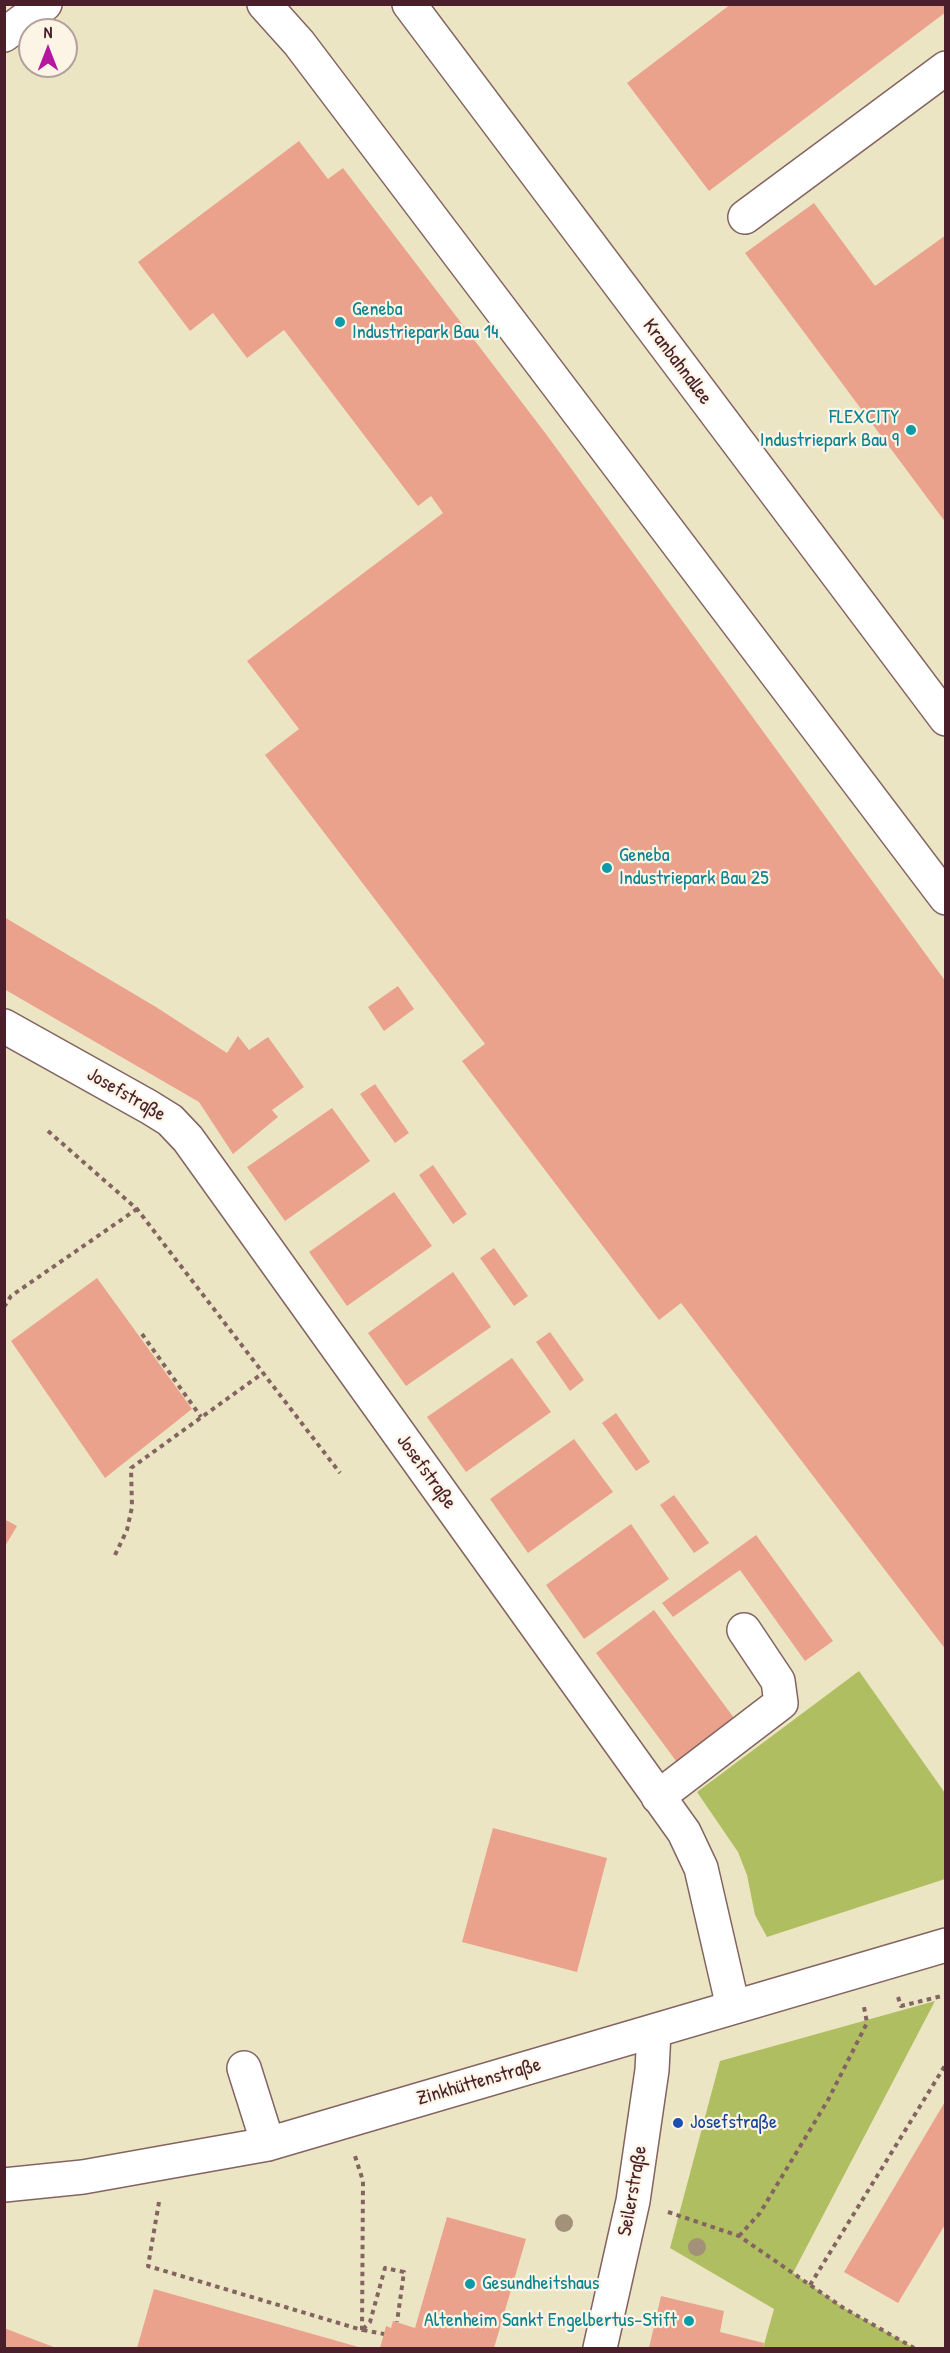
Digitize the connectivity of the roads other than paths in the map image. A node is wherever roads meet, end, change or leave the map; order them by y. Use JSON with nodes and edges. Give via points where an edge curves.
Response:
{"nodes":[{"id":1,"x":45,"y":4,"type":"edge"},
{"id":2,"x":264,"y":4,"type":"edge"},
{"id":3,"x":408,"y":4,"type":"edge"},
{"id":4,"x":4,"y":34,"type":"edge"},
{"id":5,"x":945,"y":68,"type":"edge"},
{"id":6,"x":745,"y":217,"type":"dead end"},
{"id":7,"x":945,"y":719,"type":"edge"},
{"id":8,"x":945,"y":898,"type":"edge"},
{"id":9,"x":4,"y":1026,"type":"edge"},
{"id":10,"x":744,"y":1630,"type":"dead end"},
{"id":11,"x":658,"y":1797,"type":"junction"},
{"id":12,"x":945,"y":1945,"type":"edge"},
{"id":13,"x":733,"y":2007,"type":"junction"},
{"id":14,"x":654,"y":2032,"type":"junction"},
{"id":15,"x":244,"y":2068,"type":"dead end"},
{"id":16,"x":268,"y":2144,"type":"junction"},
{"id":17,"x":4,"y":2185,"type":"edge"},
{"id":18,"x":600,"y":2349,"type":"edge"}],
"edges":[{"from":1,"to":4,"type":"street"},
{"from":2,"to":8,"type":"street","via":[[305,51]]},
{"from":3,"to":7,"type":"street","name":"Kranbahnallee"},
{"from":5,"to":6,"type":"street"},
{"from":9,"to":11,"type":"street","name":"Josefstraße","via":[[163,1116],[188,1139]]},
{"from":10,"to":11,"type":"street","via":[[778,1681],[781,1703]]},
{"from":11,"to":13,"type":"street","name":"Josefstraße","via":[[684,1832],[701,1868]]},
{"from":12,"to":13,"type":"street","name":"Zinkhüttenstraße"},
{"from":13,"to":14,"type":"street","name":"Zinkhüttenstraße"},
{"from":14,"to":16,"type":"street","name":"Zinkhüttenstraße"},
{"from":14,"to":18,"type":"street","name":"Seilerstraße","via":[[633,2201]]},
{"from":15,"to":16,"type":"street"},
{"from":16,"to":17,"type":"street","name":"Zinkhüttenstraße","via":[[83,2177]]}]}
